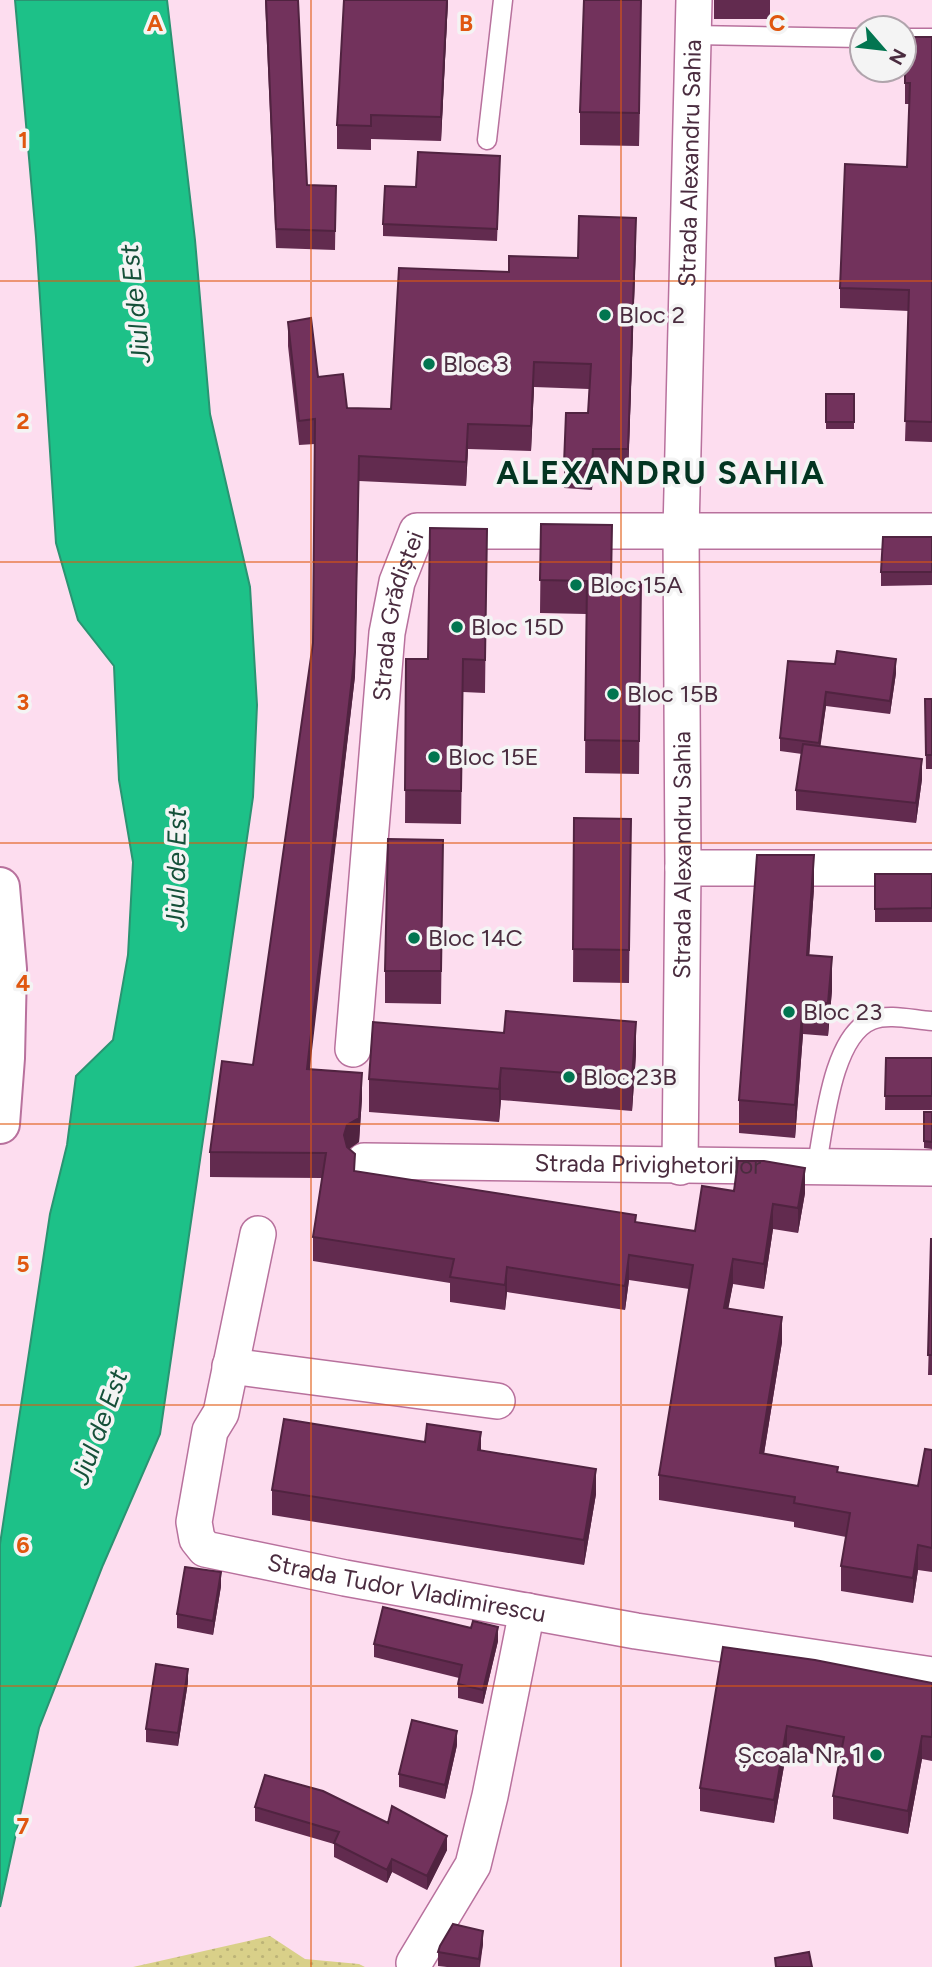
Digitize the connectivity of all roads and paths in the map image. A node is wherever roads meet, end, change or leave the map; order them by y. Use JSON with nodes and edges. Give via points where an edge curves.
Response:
{"nodes":[{"id":1,"x":503,"y":0,"type":"edge"},
{"id":2,"x":694,"y":0,"type":"edge"},
{"id":3,"x":693,"y":35,"type":"junction"},
{"id":4,"x":848,"y":38,"type":"edge"},
{"id":5,"x":487,"y":140,"type":"dead end"},
{"id":6,"x":681,"y":531,"type":"junction"},
{"id":7,"x":932,"y":531,"type":"edge"},
{"id":8,"x":683,"y":868,"type":"junction"},
{"id":9,"x":932,"y":868,"type":"edge"},
{"id":10,"x":0,"y":887,"type":"edge"},
{"id":11,"x":932,"y":1021,"type":"edge"},
{"id":12,"x":353,"y":1049,"type":"dead end"},
{"id":13,"x":0,"y":1124,"type":"edge"},
{"id":14,"x":365,"y":1161,"type":"dead end"},
{"id":15,"x":680,"y":1167,"type":"junction"},
{"id":16,"x":932,"y":1168,"type":"edge"},
{"id":17,"x":816,"y":1169,"type":"junction"},
{"id":18,"x":258,"y":1234,"type":"dead end"},
{"id":19,"x":230,"y":1366,"type":"junction"},
{"id":20,"x":497,"y":1401,"type":"dead end"},
{"id":21,"x":527,"y":1611,"type":"junction"},
{"id":22,"x":932,"y":1675,"type":"edge"},
{"id":23,"x":414,"y":1963,"type":"dead end"}],
"edges":[{"from":1,"to":5,"type":"lane"},
{"from":2,"to":3,"type":"street","name":"Strada Alexandru Sahia"},
{"from":3,"to":4,"type":"lane"},
{"from":3,"to":6,"type":"street","name":"Strada Alexandru Sahia"},
{"from":6,"to":7,"type":"street","name":"Strada Grădiștei"},
{"from":6,"to":8,"type":"street","name":"Strada Alexandru Sahia"},
{"from":6,"to":12,"type":"street","name":"Strada Grădiștei","via":[[417,531],[397,582],[387,633]]},
{"from":8,"to":9,"type":"street"},
{"from":8,"to":15,"type":"street","name":"Strada Alexandru Sahia"},
{"from":10,"to":13,"type":"street","via":[[7,969]]},
{"from":11,"to":17,"type":"lane","via":[[885,1017],[856,1031],[836,1068]]},
{"from":14,"to":15,"type":"street","name":"Strada Privighetorilor"},
{"from":15,"to":17,"type":"street","name":"Strada Privighetorilor"},
{"from":16,"to":17,"type":"street","name":"Strada Privighetorilor"},
{"from":18,"to":19,"type":"street","name":"Strada Tudor Vladimirescu"},
{"from":19,"to":20,"type":"street"},
{"from":19,"to":21,"type":"street","name":"Strada Tudor Vladimirescu","via":[[221,1413],[210,1431],[194,1522],[197,1539],[205,1549]]},
{"from":21,"to":22,"type":"street","name":"Strada Tudor Vladimirescu"},
{"from":21,"to":23,"type":"street","via":[[473,1866]]}]}
